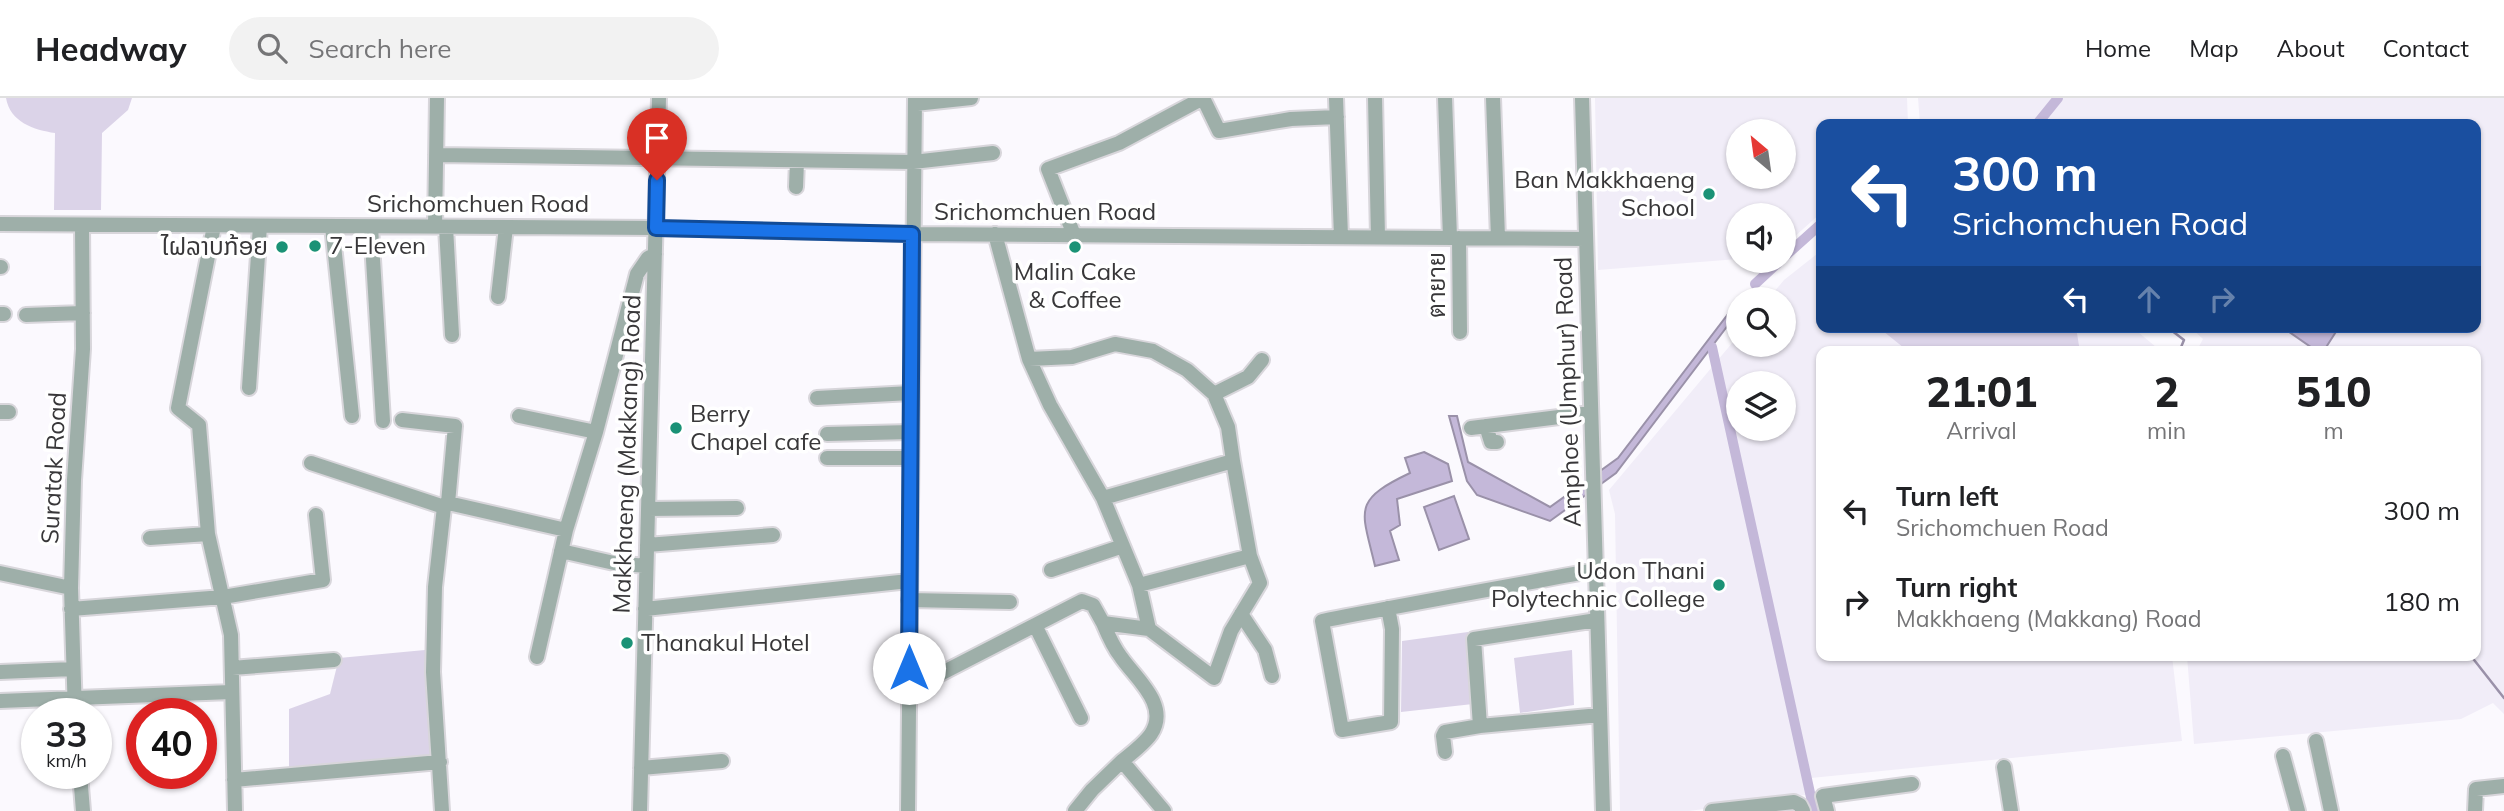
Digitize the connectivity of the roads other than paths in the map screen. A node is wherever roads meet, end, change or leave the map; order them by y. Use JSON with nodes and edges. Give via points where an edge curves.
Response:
{"nodes":[{"id":1,"x":437,"y":98,"type":"edge"},
{"id":2,"x":659,"y":98,"type":"edge"},
{"id":3,"x":971,"y":98,"type":"edge"},
{"id":4,"x":1336,"y":98,"type":"edge"},
{"id":5,"x":1375,"y":98,"type":"edge"},
{"id":6,"x":1445,"y":98,"type":"edge"},
{"id":7,"x":1493,"y":98,"type":"edge"},
{"id":8,"x":1582,"y":98,"type":"edge"},
{"id":9,"x":1198,"y":99,"type":"edge"},
{"id":10,"x":915,"y":101,"type":"edge"},
{"id":11,"x":1337,"y":117,"type":"junction"},
{"id":12,"x":993,"y":153,"type":"dead end"},
{"id":13,"x":436,"y":155,"type":"junction"},
{"id":14,"x":657,"y":157,"type":"junction"},
{"id":15,"x":797,"y":161,"type":"junction"},
{"id":16,"x":914,"y":162,"type":"junction"},
{"id":17,"x":796,"y":187,"type":"dead end"},
{"id":18,"x":0,"y":224,"type":"edge"},
{"id":19,"x":82,"y":225,"type":"junction"},
{"id":20,"x":214,"y":226,"type":"junction"},
{"id":21,"x":260,"y":226,"type":"junction"},
{"id":22,"x":332,"y":226,"type":"junction"},
{"id":23,"x":371,"y":226,"type":"junction"},
{"id":24,"x":440,"y":227,"type":"junction"},
{"id":25,"x":506,"y":227,"type":"junction"},
{"id":26,"x":656,"y":228,"type":"junction"},
{"id":27,"x":912,"y":234,"type":"junction"},
{"id":28,"x":995,"y":234,"type":"junction"},
{"id":29,"x":1074,"y":235,"type":"junction"},
{"id":30,"x":1341,"y":237,"type":"junction"},
{"id":31,"x":1378,"y":237,"type":"junction"},
{"id":32,"x":1455,"y":238,"type":"junction"},
{"id":33,"x":1498,"y":238,"type":"junction"},
{"id":34,"x":1586,"y":239,"type":"junction"},
{"id":35,"x":655,"y":254,"type":"junction"},
{"id":36,"x":498,"y":297,"type":"dead end"},
{"id":37,"x":83,"y":313,"type":"junction"},
{"id":38,"x":26,"y":314,"type":"dead end"},
{"id":39,"x":1460,"y":332,"type":"dead end"},
{"id":40,"x":452,"y":335,"type":"dead end"},
{"id":41,"x":1029,"y":359,"type":"junction"},
{"id":42,"x":1262,"y":360,"type":"dead end"},
{"id":43,"x":249,"y":388,"type":"dead end"},
{"id":44,"x":911,"y":393,"type":"junction"},
{"id":45,"x":1214,"y":394,"type":"junction"},
{"id":46,"x":817,"y":398,"type":"dead end"},
{"id":47,"x":1591,"y":412,"type":"junction"},
{"id":48,"x":352,"y":416,"type":"dead end"},
{"id":49,"x":519,"y":416,"type":"dead end"},
{"id":50,"x":402,"y":420,"type":"dead end"},
{"id":51,"x":383,"y":421,"type":"dead end"},
{"id":52,"x":596,"y":432,"type":"junction"},
{"id":53,"x":911,"y":432,"type":"junction"},
{"id":54,"x":827,"y":434,"type":"dead end"},
{"id":55,"x":1497,"y":442,"type":"dead end"},
{"id":56,"x":827,"y":458,"type":"dead end"},
{"id":57,"x":910,"y":458,"type":"junction"},
{"id":58,"x":1233,"y":461,"type":"junction"},
{"id":59,"x":311,"y":463,"type":"dead end"},
{"id":60,"x":1103,"y":498,"type":"junction"},
{"id":61,"x":446,"y":505,"type":"junction"},
{"id":62,"x":737,"y":508,"type":"dead end"},
{"id":63,"x":648,"y":509,"type":"junction"},
{"id":64,"x":316,"y":515,"type":"dead end"},
{"id":65,"x":566,"y":530,"type":"junction"},
{"id":66,"x":208,"y":534,"type":"junction"},
{"id":67,"x":774,"y":535,"type":"dead end"},
{"id":68,"x":149,"y":538,"type":"dead end"},
{"id":69,"x":647,"y":545,"type":"junction"},
{"id":70,"x":1123,"y":546,"type":"junction"},
{"id":71,"x":561,"y":551,"type":"junction"},
{"id":72,"x":1250,"y":556,"type":"junction"},
{"id":73,"x":646,"y":566,"type":"junction"},
{"id":74,"x":1051,"y":570,"type":"dead end"},
{"id":75,"x":1596,"y":570,"type":"junction"},
{"id":76,"x":0,"y":573,"type":"edge"},
{"id":77,"x":909,"y":581,"type":"junction"},
{"id":78,"x":1139,"y":585,"type":"junction"},
{"id":79,"x":71,"y":588,"type":"junction"},
{"id":80,"x":223,"y":597,"type":"junction"},
{"id":81,"x":909,"y":600,"type":"junction"},
{"id":82,"x":1010,"y":602,"type":"dead end"},
{"id":83,"x":1388,"y":608,"type":"junction"},
{"id":84,"x":71,"y":609,"type":"junction"},
{"id":85,"x":645,"y":609,"type":"junction"},
{"id":86,"x":1241,"y":614,"type":"junction"},
{"id":87,"x":1597,"y":620,"type":"junction"},
{"id":88,"x":1103,"y":623,"type":"junction"},
{"id":89,"x":1035,"y":625,"type":"junction"},
{"id":90,"x":1149,"y":629,"type":"junction"},
{"id":91,"x":537,"y":657,"type":"dead end"},
{"id":92,"x":334,"y":660,"type":"dead end"},
{"id":93,"x":232,"y":668,"type":"junction"},
{"id":94,"x":73,"y":669,"type":"junction"},
{"id":95,"x":0,"y":672,"type":"edge"},
{"id":96,"x":1272,"y":676,"type":"dead end"},
{"id":97,"x":909,"y":690,"type":"junction"},
{"id":98,"x":231,"y":692,"type":"junction"},
{"id":99,"x":74,"y":698,"type":"edge"},
{"id":100,"x":0,"y":701,"type":"edge"},
{"id":101,"x":21,"y":703,"type":"edge"},
{"id":102,"x":112,"y":703,"type":"edge"},
{"id":103,"x":1600,"y":715,"type":"junction"},
{"id":104,"x":1081,"y":718,"type":"dead end"},
{"id":105,"x":1480,"y":726,"type":"junction"},
{"id":106,"x":2316,"y":741,"type":"dead end"},
{"id":107,"x":1445,"y":752,"type":"dead end"},
{"id":108,"x":2283,"y":755,"type":"dead end"},
{"id":109,"x":722,"y":761,"type":"dead end"},
{"id":110,"x":1122,"y":761,"type":"junction"},
{"id":111,"x":440,"y":762,"type":"junction"},
{"id":112,"x":2004,"y":767,"type":"dead end"},
{"id":113,"x":641,"y":768,"type":"junction"},
{"id":114,"x":234,"y":780,"type":"junction"},
{"id":115,"x":1912,"y":783,"type":"dead end"},
{"id":116,"x":2504,"y":786,"type":"edge"},
{"id":117,"x":81,"y":789,"type":"edge"},
{"id":118,"x":83,"y":811,"type":"edge"},
{"id":119,"x":235,"y":811,"type":"edge"},
{"id":120,"x":442,"y":811,"type":"edge"},
{"id":121,"x":640,"y":811,"type":"edge"},
{"id":122,"x":908,"y":811,"type":"edge"},
{"id":123,"x":1075,"y":811,"type":"edge"},
{"id":124,"x":1164,"y":811,"type":"edge"},
{"id":125,"x":1603,"y":811,"type":"edge"},
{"id":126,"x":1712,"y":811,"type":"edge"},
{"id":127,"x":1803,"y":811,"type":"edge"},
{"id":128,"x":1827,"y":811,"type":"edge"},
{"id":129,"x":2011,"y":811,"type":"edge"},
{"id":130,"x":2298,"y":811,"type":"edge"},
{"id":131,"x":2331,"y":811,"type":"edge"},
{"id":132,"x":2475,"y":811,"type":"edge"}],
"edges":[{"from":1,"to":13,"type":"street"},
{"from":2,"to":14,"type":"street","name":"Makkhaeng (Makkang) Road"},
{"from":3,"to":10,"type":"street"},
{"from":4,"to":11,"type":"street"},
{"from":5,"to":31,"type":"street"},
{"from":6,"to":32,"type":"street","name":"ตายาย"},
{"from":7,"to":33,"type":"street"},
{"from":8,"to":34,"type":"street","name":"Amphoe (Umphur) Road"},
{"from":9,"to":11,"type":"street","via":[[1203,98],[1219,131]]},
{"from":9,"to":29,"type":"street","via":[[1119,143],[1048,169]]},
{"from":10,"to":16,"type":"street"},
{"from":11,"to":30,"type":"street"},
{"from":12,"to":16,"type":"street"},
{"from":13,"to":14,"type":"street"},
{"from":13,"to":24,"type":"street"},
{"from":14,"to":15,"type":"street"},
{"from":14,"to":26,"type":"street","name":"Makkhaeng (Makkang) Road"},
{"from":15,"to":16,"type":"street"},
{"from":15,"to":17,"type":"street"},
{"from":16,"to":27,"type":"street"},
{"from":18,"to":19,"type":"street","name":"Srichomchuen Road"},
{"from":19,"to":20,"type":"street","name":"Srichomchuen Road"},
{"from":19,"to":37,"type":"street","name":"Suratak Road"},
{"from":20,"to":21,"type":"street","name":"Srichomchuen Road"},
{"from":20,"to":66,"type":"street","via":[[178,408],[199,425]]},
{"from":21,"to":22,"type":"street","name":"Srichomchuen Road"},
{"from":21,"to":43,"type":"street"},
{"from":22,"to":23,"type":"street","name":"Srichomchuen Road"},
{"from":22,"to":48,"type":"street"},
{"from":23,"to":24,"type":"street","name":"Srichomchuen Road"},
{"from":23,"to":51,"type":"street"},
{"from":24,"to":25,"type":"street","name":"Srichomchuen Road"},
{"from":24,"to":40,"type":"street"},
{"from":25,"to":26,"type":"street","name":"Srichomchuen Road"},
{"from":25,"to":36,"type":"street"},
{"from":26,"to":27,"type":"street","name":"Srichomchuen Road"},
{"from":26,"to":35,"type":"street","name":"Makkhaeng (Makkang) Road"},
{"from":27,"to":28,"type":"street","name":"Srichomchuen Road"},
{"from":27,"to":44,"type":"street"},
{"from":28,"to":29,"type":"street","name":"Srichomchuen Road"},
{"from":28,"to":41,"type":"street"},
{"from":29,"to":30,"type":"street","name":"Srichomchuen Road"},
{"from":30,"to":31,"type":"street","name":"Srichomchuen Road"},
{"from":31,"to":32,"type":"street","name":"Srichomchuen Road"},
{"from":32,"to":33,"type":"street","name":"Srichomchuen Road"},
{"from":32,"to":39,"type":"street","name":"ตายาย"},
{"from":33,"to":34,"type":"street","name":"Srichomchuen Road"},
{"from":34,"to":47,"type":"street","name":"Amphoe (Umphur) Road"},
{"from":35,"to":52,"type":"street","via":[[637,274]]},
{"from":35,"to":63,"type":"street","name":"Makkhaeng (Makkang) Road"},
{"from":37,"to":38,"type":"street"},
{"from":37,"to":79,"type":"street","name":"Suratak Road"},
{"from":41,"to":45,"type":"street","via":[[1072,357],[1115,344],[1153,351],[1187,370]]},
{"from":41,"to":60,"type":"street"},
{"from":42,"to":45,"type":"street","via":[[1248,377]]},
{"from":44,"to":46,"type":"street"},
{"from":44,"to":53,"type":"street"},
{"from":45,"to":58,"type":"street","via":[[1228,427]]},
{"from":47,"to":55,"type":"street","via":[[1479,427],[1490,442]]},
{"from":47,"to":75,"type":"street","name":"Amphoe (Umphur) Road"},
{"from":49,"to":52,"type":"street"},
{"from":50,"to":61,"type":"street","via":[[455,426]]},
{"from":52,"to":65,"type":"street"},
{"from":53,"to":54,"type":"street"},
{"from":53,"to":57,"type":"street"},
{"from":56,"to":57,"type":"street"},
{"from":57,"to":77,"type":"street"},
{"from":58,"to":60,"type":"street"},
{"from":58,"to":72,"type":"street"},
{"from":59,"to":61,"type":"street"},
{"from":60,"to":70,"type":"street"},
{"from":61,"to":65,"type":"street"},
{"from":61,"to":111,"type":"street","via":[[435,587],[433,672]]},
{"from":62,"to":63,"type":"street"},
{"from":63,"to":69,"type":"street","name":"Makkhaeng (Makkang) Road"},
{"from":64,"to":80,"type":"street","via":[[323,580]]},
{"from":65,"to":71,"type":"street"},
{"from":66,"to":68,"type":"street"},
{"from":66,"to":80,"type":"street"},
{"from":67,"to":69,"type":"street"},
{"from":69,"to":73,"type":"street","name":"Makkhaeng (Makkang) Road"},
{"from":70,"to":74,"type":"street"},
{"from":70,"to":78,"type":"street"},
{"from":71,"to":73,"type":"street"},
{"from":71,"to":91,"type":"street"},
{"from":72,"to":78,"type":"street"},
{"from":72,"to":86,"type":"street","via":[[1259,583]]},
{"from":73,"to":85,"type":"street","name":"Makkhaeng (Makkang) Road"},
{"from":75,"to":83,"type":"street"},
{"from":75,"to":87,"type":"street","name":"Amphoe (Umphur) Road"},
{"from":76,"to":79,"type":"street"},
{"from":77,"to":81,"type":"street"},
{"from":77,"to":85,"type":"street"},
{"from":78,"to":90,"type":"street"},
{"from":79,"to":84,"type":"street","name":"Suratak Road"},
{"from":80,"to":84,"type":"street"},
{"from":80,"to":93,"type":"street"},
{"from":81,"to":82,"type":"street"},
{"from":81,"to":97,"type":"street"},
{"from":83,"to":83,"type":"street","via":[[1322,621],[1342,730],[1391,722]]},
{"from":84,"to":94,"type":"street","name":"Suratak Road"},
{"from":85,"to":113,"type":"street","name":"Makkhaeng (Makkang) Road"},
{"from":86,"to":90,"type":"street","via":[[1214,678]]},
{"from":86,"to":96,"type":"street","via":[[1265,650]]},
{"from":87,"to":103,"type":"street","name":"Amphoe (Umphur) Road"},
{"from":87,"to":105,"type":"street","via":[[1474,639]]},
{"from":88,"to":89,"type":"street","via":[[1093,605],[1082,600]]},
{"from":88,"to":90,"type":"street"},
{"from":88,"to":110,"type":"street","via":[[1120,656],[1151,697],[1157,716],[1152,733]]},
{"from":89,"to":97,"type":"street"},
{"from":89,"to":104,"type":"street"},
{"from":92,"to":93,"type":"street"},
{"from":93,"to":98,"type":"street"},
{"from":94,"to":95,"type":"street"},
{"from":94,"to":99,"type":"street","name":"Suratak Road"},
{"from":97,"to":122,"type":"street"},
{"from":98,"to":102,"type":"street"},
{"from":98,"to":114,"type":"street"},
{"from":100,"to":101,"type":"street"},
{"from":103,"to":105,"type":"street"},
{"from":103,"to":125,"type":"street","name":"Amphoe (Umphur) Road"},
{"from":105,"to":107,"type":"street","via":[[1445,732]]},
{"from":106,"to":131,"type":"street"},
{"from":108,"to":130,"type":"street"},
{"from":109,"to":113,"type":"street"},
{"from":110,"to":123,"type":"street"},
{"from":110,"to":124,"type":"street"},
{"from":111,"to":114,"type":"street"},
{"from":111,"to":120,"type":"street"},
{"from":112,"to":129,"type":"street"},
{"from":113,"to":121,"type":"street","name":"Makkhaeng (Makkang) Road"},
{"from":114,"to":119,"type":"street"},
{"from":115,"to":128,"type":"street","via":[[1823,796]]},
{"from":116,"to":132,"type":"street","via":[[2476,789]]},
{"from":117,"to":118,"type":"street"},
{"from":126,"to":127,"type":"street","via":[[1794,802]]}]}
